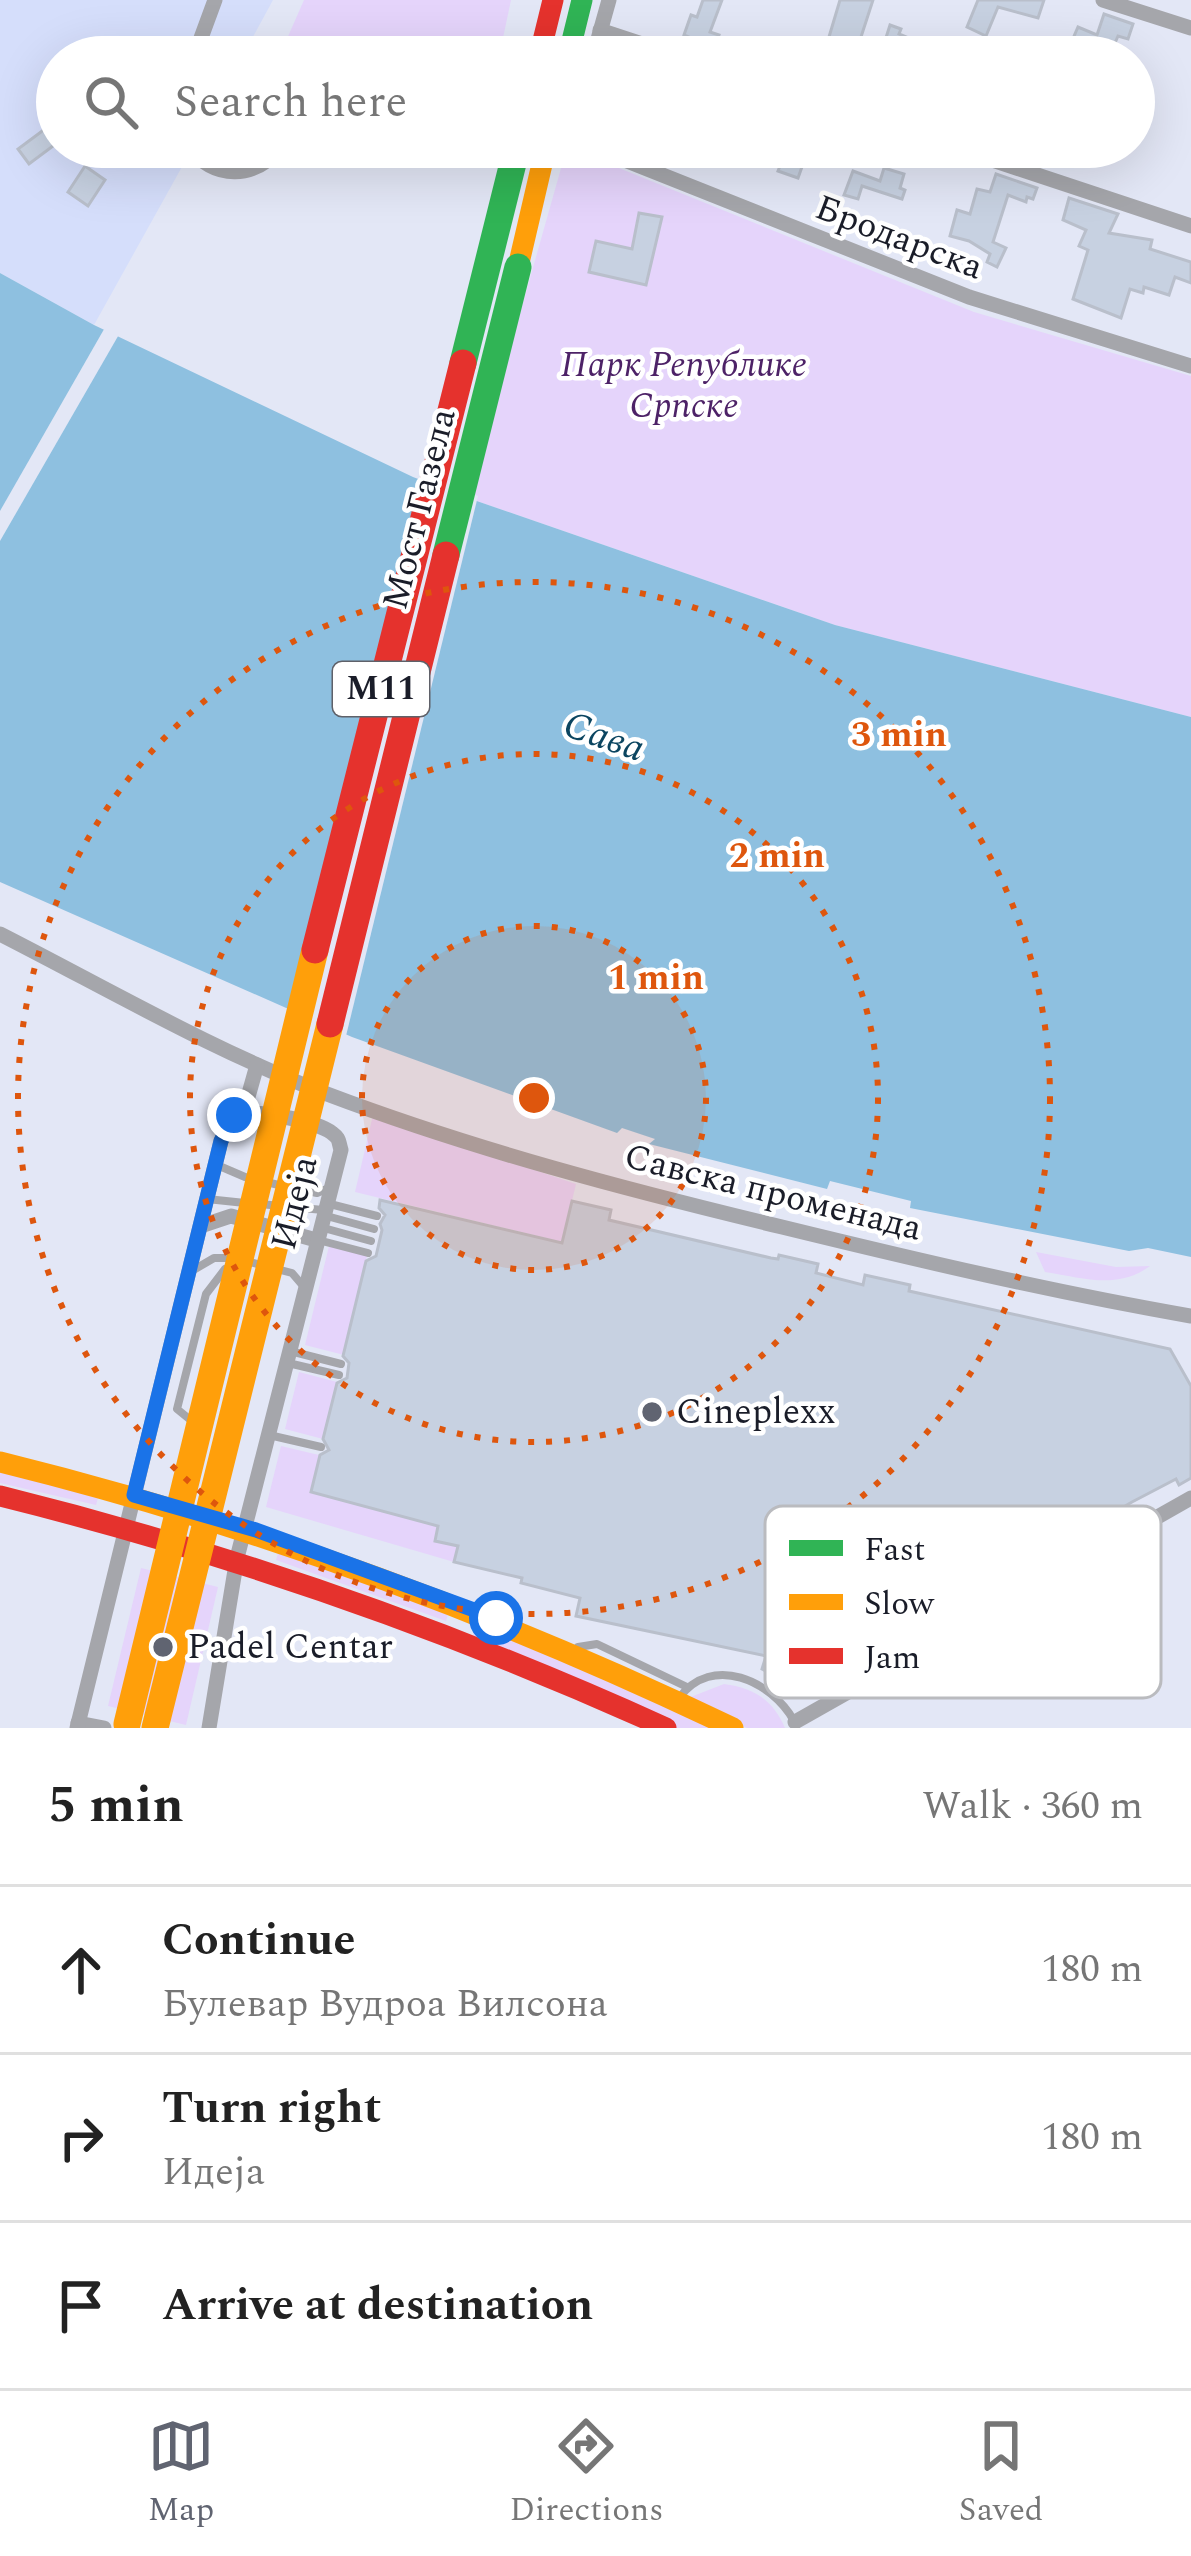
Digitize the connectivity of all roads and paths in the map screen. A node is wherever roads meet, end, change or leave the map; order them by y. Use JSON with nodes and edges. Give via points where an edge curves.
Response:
{"nodes":[{"id":1,"x":215,"y":0,"type":"edge"},
{"id":2,"x":553,"y":0,"type":"edge"},
{"id":3,"x":582,"y":0,"type":"edge"},
{"id":4,"x":609,"y":0,"type":"edge"},
{"id":5,"x":1103,"y":0,"type":"edge"},
{"id":6,"x":1191,"y":28,"type":"edge"},
{"id":7,"x":600,"y":30,"type":"junction"},
{"id":8,"x":202,"y":36,"type":"edge"},
{"id":9,"x":544,"y":36,"type":"edge"},
{"id":10,"x":573,"y":36,"type":"edge"},
{"id":11,"x":598,"y":36,"type":"edge"},
{"id":12,"x":618,"y":36,"type":"edge"},
{"id":13,"x":217,"y":168,"type":"edge"},
{"id":14,"x":259,"y":168,"type":"edge"},
{"id":15,"x":512,"y":168,"type":"edge"},
{"id":16,"x":541,"y":168,"type":"edge"},
{"id":17,"x":644,"y":168,"type":"edge"},
{"id":18,"x":1016,"y":168,"type":"edge"},
{"id":19,"x":1191,"y":226,"type":"edge"},
{"id":20,"x":1191,"y":366,"type":"edge"},
{"id":21,"x":0,"y":934,"type":"edge"},
{"id":22,"x":256,"y":1065,"type":"junction"},
{"id":23,"x":348,"y":1101,"type":"junction"},
{"id":24,"x":244,"y":1111,"type":"junction"},
{"id":25,"x":338,"y":1139,"type":"junction"},
{"id":26,"x":216,"y":1164,"type":"junction"},
{"id":27,"x":207,"y":1199,"type":"junction"},
{"id":28,"x":323,"y":1214,"type":"junction"},
{"id":29,"x":377,"y":1216,"type":"dead end"},
{"id":30,"x":201,"y":1226,"type":"junction"},
{"id":31,"x":374,"y":1228,"type":"dead end"},
{"id":32,"x":371,"y":1240,"type":"dead end"},
{"id":33,"x":368,"y":1253,"type":"dead end"},
{"id":34,"x":233,"y":1258,"type":"junction"},
{"id":35,"x":276,"y":1268,"type":"junction"},
{"id":36,"x":189,"y":1273,"type":"junction"},
{"id":37,"x":304,"y":1287,"type":"junction"},
{"id":38,"x":1191,"y":1316,"type":"edge"},
{"id":39,"x":288,"y":1357,"type":"junction"},
{"id":40,"x":341,"y":1364,"type":"dead end"},
{"id":41,"x":339,"y":1375,"type":"dead end"},
{"id":42,"x":268,"y":1434,"type":"junction"},
{"id":43,"x":234,"y":1444,"type":"junction"},
{"id":44,"x":321,"y":1448,"type":"dead end"},
{"id":45,"x":0,"y":1462,"type":"edge"},
{"id":46,"x":134,"y":1495,"type":"junction"},
{"id":47,"x":0,"y":1496,"type":"edge"},
{"id":48,"x":1191,"y":1498,"type":"edge"},
{"id":49,"x":1161,"y":1515,"type":"edge"},
{"id":50,"x":214,"y":1518,"type":"junction"},
{"id":51,"x":244,"y":1527,"type":"junction"},
{"id":52,"x":126,"y":1528,"type":"junction"},
{"id":53,"x":206,"y":1549,"type":"junction"},
{"id":54,"x":237,"y":1558,"type":"junction"},
{"id":55,"x":765,"y":1690,"type":"edge"},
{"id":56,"x":682,"y":1694,"type":"junction"},
{"id":57,"x":777,"y":1698,"type":"edge"},
{"id":58,"x":843,"y":1698,"type":"edge"},
{"id":59,"x":78,"y":1725,"type":"edge"},
{"id":60,"x":796,"y":1725,"type":"edge"},
{"id":61,"x":104,"y":1728,"type":"edge"},
{"id":62,"x":126,"y":1728,"type":"edge"},
{"id":63,"x":155,"y":1728,"type":"edge"},
{"id":64,"x":209,"y":1728,"type":"edge"},
{"id":65,"x":666,"y":1728,"type":"edge"},
{"id":66,"x":733,"y":1728,"type":"edge"}],
"edges":[{"from":1,"to":8,"type":"street"},
{"from":2,"to":9,"type":"main road"},
{"from":3,"to":10,"type":"main road"},
{"from":4,"to":7,"type":"street"},
{"from":5,"to":6,"type":"street"},
{"from":7,"to":11,"type":"street"},
{"from":7,"to":12,"type":"street"},
{"from":13,"to":14,"type":"street"},
{"from":15,"to":62,"type":"main road","name":"Мост Газела","number":"M11","bridge":true},
{"from":16,"to":63,"type":"main road","name":"Мост Газела","number":"M11","bridge":true},
{"from":17,"to":20,"type":"street","name":"Бродарска","via":[[952,291]]},
{"from":18,"to":19,"type":"street"},
{"from":21,"to":22,"type":"street","name":"Савска променада"},
{"from":22,"to":23,"type":"street","name":"Савска променада"},
{"from":22,"to":24,"type":"street"},
{"from":23,"to":25,"type":"street"},
{"from":23,"to":38,"type":"street","name":"Савска променада","via":[[622,1188]]},
{"from":24,"to":25,"type":"street","name":"Идеја","via":[[324,1128]]},
{"from":24,"to":26,"type":"street","via":[[229,1121]]},
{"from":25,"to":28,"type":"street","name":"Идеја"},
{"from":26,"to":27,"type":"street"},
{"from":26,"to":28,"type":"lane","via":[[308,1192]]},
{"from":27,"to":28,"type":"lane"},
{"from":27,"to":30,"type":"street"},
{"from":28,"to":29,"type":"lane"},
{"from":28,"to":30,"type":"street","via":[[231,1216]]},
{"from":28,"to":31,"type":"lane"},
{"from":28,"to":32,"type":"lane"},
{"from":28,"to":33,"type":"lane"},
{"from":28,"to":37,"type":"street","name":"Идеја"},
{"from":30,"to":36,"type":"street"},
{"from":34,"to":35,"type":"lane"},
{"from":34,"to":36,"type":"lane","via":[[214,1258]]},
{"from":34,"to":43,"type":"lane","via":[[206,1294],[177,1409],[214,1439]]},
{"from":35,"to":37,"type":"lane"},
{"from":35,"to":43,"type":"lane"},
{"from":36,"to":46,"type":"street"},
{"from":37,"to":39,"type":"street","name":"Идеја"},
{"from":39,"to":40,"type":"lane"},
{"from":39,"to":41,"type":"lane"},
{"from":39,"to":42,"type":"street","name":"Идеја"},
{"from":42,"to":44,"type":"lane"},
{"from":42,"to":51,"type":"street","name":"Идеја"},
{"from":43,"to":50,"type":"lane"},
{"from":45,"to":46,"type":"main road"},
{"from":46,"to":50,"type":"main road"},
{"from":46,"to":52,"type":"street"},
{"from":47,"to":52,"type":"main road"},
{"from":48,"to":49,"type":"street"},
{"from":50,"to":51,"type":"main road"},
{"from":50,"to":53,"type":"lane"},
{"from":51,"to":54,"type":"street","name":"Идеја"},
{"from":51,"to":56,"type":"main road"},
{"from":52,"to":53,"type":"main road"},
{"from":52,"to":59,"type":"street"},
{"from":53,"to":54,"type":"main road"},
{"from":54,"to":64,"type":"street","name":"Идеја"},
{"from":54,"to":65,"type":"main road","via":[[473,1641]]},
{"from":55,"to":56,"type":"lane","via":[[742,1677],[702,1678]]},
{"from":56,"to":66,"type":"main road"},
{"from":57,"to":60,"type":"lane"},
{"from":58,"to":60,"type":"street"},
{"from":59,"to":61,"type":"street"}]}
